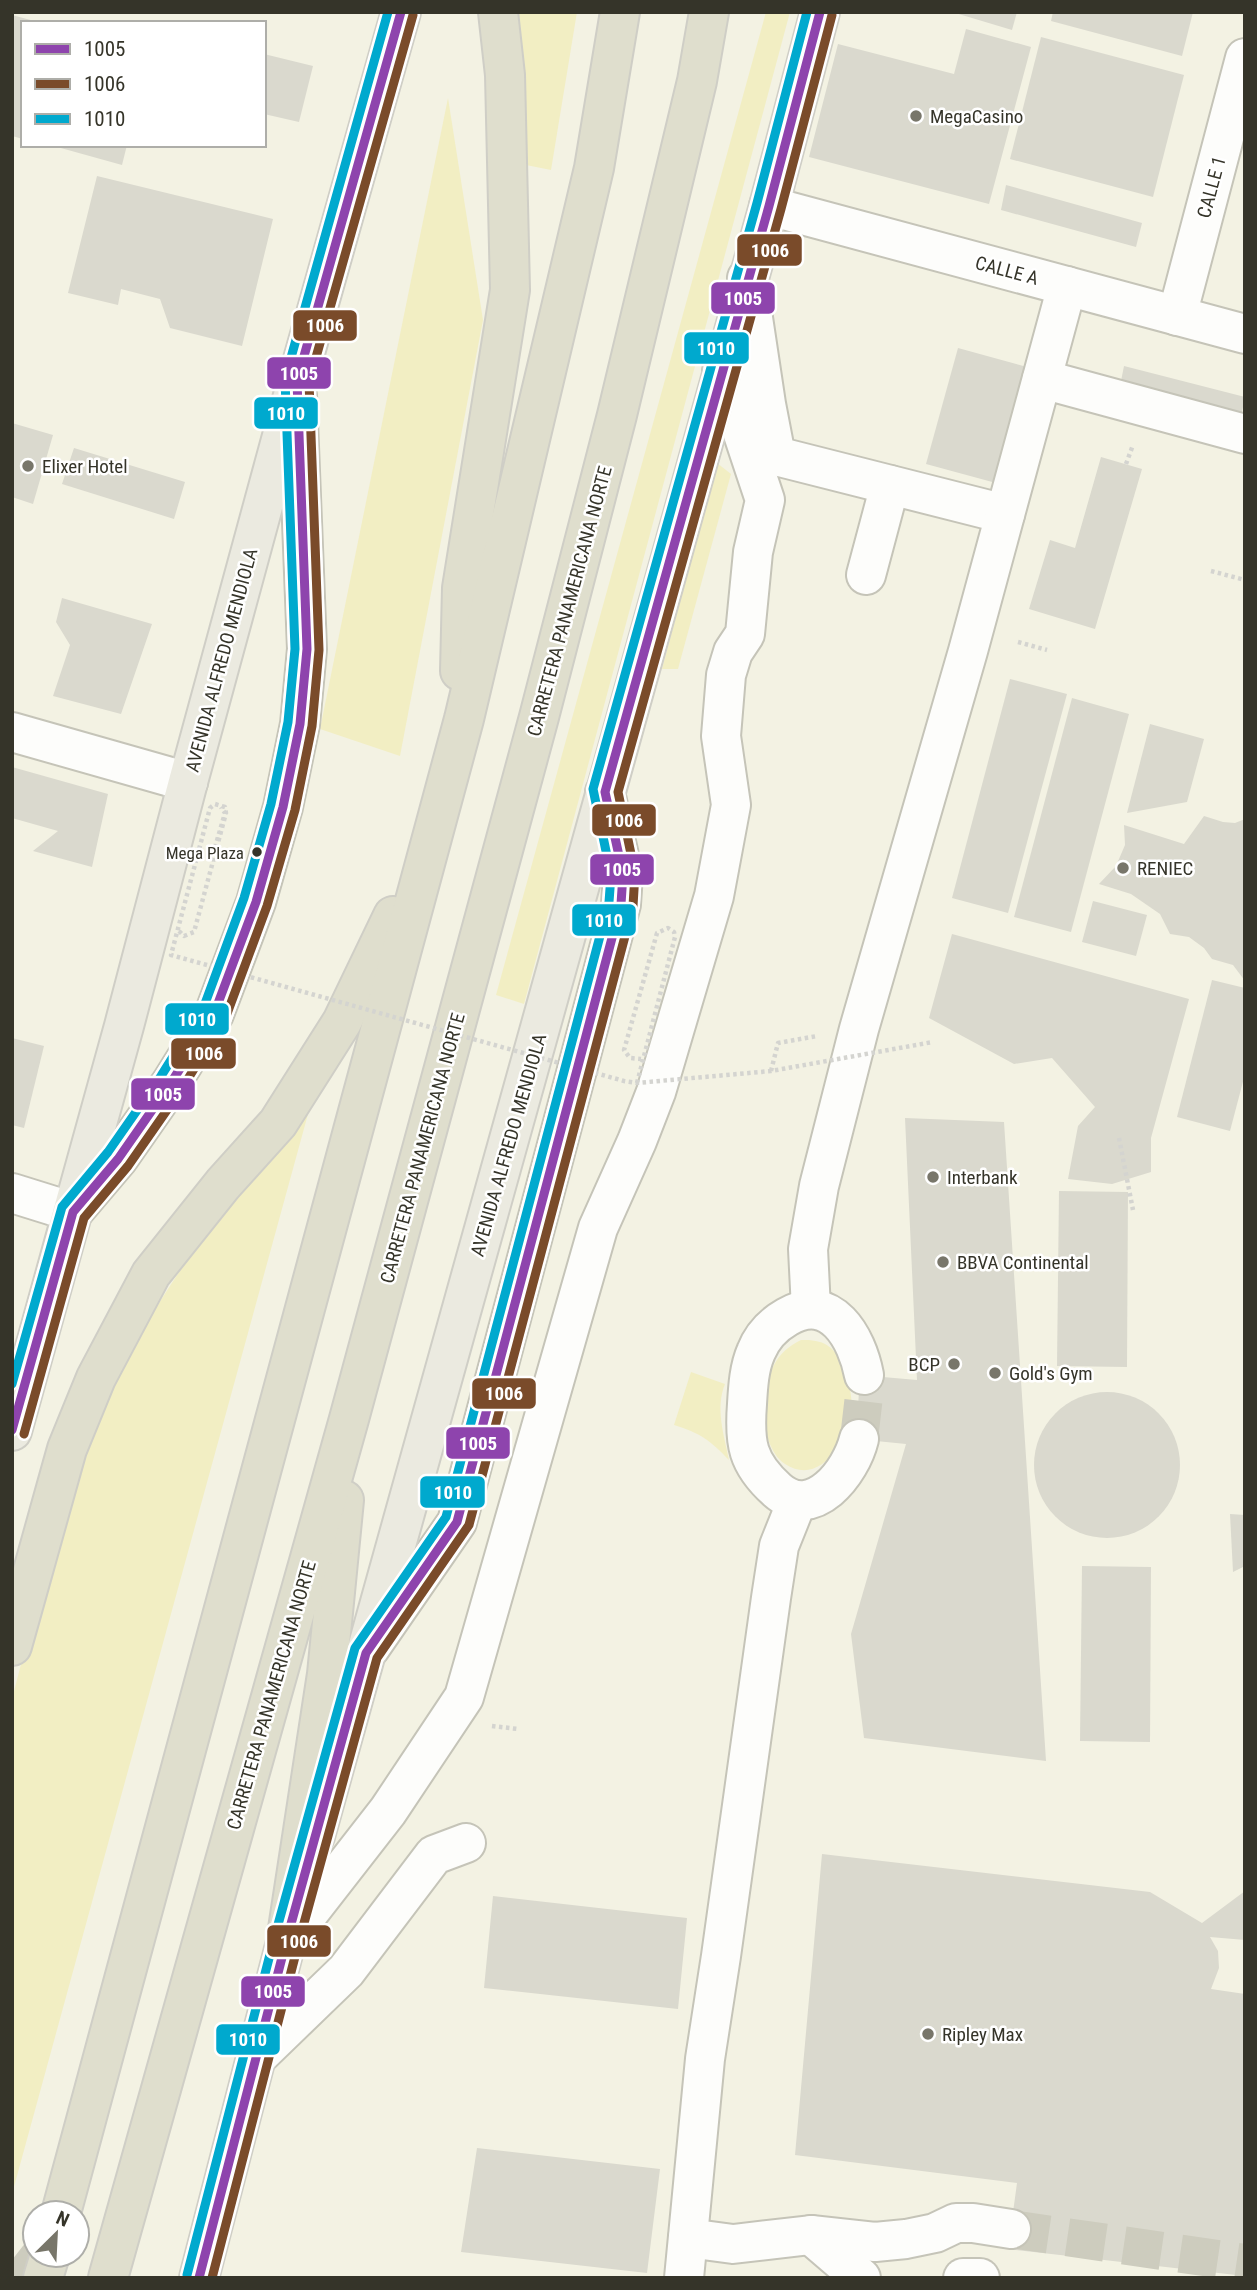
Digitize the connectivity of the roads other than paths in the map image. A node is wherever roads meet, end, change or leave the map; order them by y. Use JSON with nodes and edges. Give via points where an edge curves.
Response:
{"nodes":[{"id":1,"x":401,"y":12,"type":"edge"},
{"id":2,"x":498,"y":12,"type":"edge"},
{"id":3,"x":620,"y":12,"type":"edge"},
{"id":4,"x":709,"y":12,"type":"edge"},
{"id":5,"x":722,"y":12,"type":"edge"},
{"id":6,"x":820,"y":12,"type":"edge"},
{"id":7,"x":1245,"y":58,"type":"edge"},
{"id":8,"x":697,"y":81,"type":"junction"},
{"id":9,"x":769,"y":206,"type":"junction"},
{"id":10,"x":747,"y":278,"type":"junction"},
{"id":11,"x":1068,"y":286,"type":"junction"},
{"id":12,"x":1177,"y":316,"type":"junction"},
{"id":13,"x":1245,"y":334,"type":"edge"},
{"id":14,"x":722,"y":371,"type":"junction"},
{"id":15,"x":1042,"y":379,"type":"junction"},
{"id":16,"x":297,"y":381,"type":"junction"},
{"id":17,"x":1245,"y":434,"type":"edge"},
{"id":18,"x":890,"y":485,"type":"junction"},
{"id":19,"x":1005,"y":514,"type":"junction"},
{"id":20,"x":866,"y":575,"type":"dead end"},
{"id":21,"x":464,"y":719,"type":"junction"},
{"id":22,"x":12,"y":732,"type":"edge"},
{"id":23,"x":188,"y":782,"type":"junction"},
{"id":24,"x":605,"y":792,"type":"junction"},
{"id":25,"x":434,"y":833,"type":"junction"},
{"id":26,"x":12,"y":1193,"type":"edge"},
{"id":27,"x":73,"y":1212,"type":"junction"},
{"id":28,"x":811,"y":1309,"type":"junction"},
{"id":29,"x":864,"y":1376,"type":"tunnel mouth"},
{"id":30,"x":349,"y":1419,"type":"junction"},
{"id":31,"x":12,"y":1431,"type":"edge"},
{"id":32,"x":859,"y":1439,"type":"tunnel mouth"},
{"id":33,"x":797,"y":1501,"type":"junction"},
{"id":34,"x":12,"y":1646,"type":"edge"},
{"id":35,"x":366,"y":1653,"type":"junction"},
{"id":36,"x":466,"y":1843,"type":"dead end"},
{"id":37,"x":286,"y":1942,"type":"junction"},
{"id":38,"x":256,"y":2058,"type":"junction"},
{"id":39,"x":65,"y":2199,"type":"edge"},
{"id":40,"x":1011,"y":2229,"type":"tunnel mouth"},
{"id":41,"x":811,"y":2235,"type":"junction"},
{"id":42,"x":688,"y":2238,"type":"junction"},
{"id":43,"x":108,"y":2278,"type":"edge"},
{"id":44,"x":199,"y":2278,"type":"edge"},
{"id":45,"x":684,"y":2278,"type":"edge"},
{"id":46,"x":861,"y":2278,"type":"edge"},
{"id":47,"x":963,"y":2278,"type":"edge"},
{"id":48,"x":979,"y":2278,"type":"edge"}],
"edges":[{"from":1,"to":16,"type":"main road","name":"AVENIDA ALFREDO MENDIOLA"},
{"from":2,"to":21,"type":"highway","via":[[506,75],[510,290],[462,588]]},
{"from":3,"to":21,"type":"highway","via":[[594,168]]},
{"from":4,"to":8,"type":"highway","name":"CARRETERA PANAMERICANA NORTE"},
{"from":5,"to":8,"type":"highway"},
{"from":6,"to":9,"type":"main road","name":"AVENIDA ALFREDO MENDIOLA"},
{"from":7,"to":12,"type":"street","name":"CALLE 1"},
{"from":8,"to":30,"type":"highway","name":"CARRETERA PANAMERICANA NORTE","via":[[539,717]]},
{"from":9,"to":10,"type":"main road","name":"AVENIDA ALFREDO MENDIOLA"},
{"from":9,"to":11,"type":"street","name":"CALLE A"},
{"from":10,"to":14,"type":"main road","name":"AVENIDA ALFREDO MENDIOLA"},
{"from":10,"to":18,"type":"street","via":[[776,456]]},
{"from":11,"to":12,"type":"street","name":"CALLE A"},
{"from":11,"to":15,"type":"street"},
{"from":12,"to":13,"type":"street","name":"CALLE A"},
{"from":14,"to":24,"type":"main road","name":"AVENIDA ALFREDO MENDIOLA"},
{"from":14,"to":37,"type":"street","via":[[765,500],[752,552],[758,620],[733,652],[726,675],[721,736],[732,805],[714,896],[656,1092],[598,1228],[464,1697],[388,1811]]},
{"from":15,"to":17,"type":"street"},
{"from":15,"to":19,"type":"street"},
{"from":16,"to":23,"type":"main road","name":"AVENIDA ALFREDO MENDIOLA"},
{"from":16,"to":27,"type":"street","via":[[307,649],[300,724],[283,807],[256,902],[214,1014],[118,1159]]},
{"from":18,"to":19,"type":"street"},
{"from":18,"to":20,"type":"street"},
{"from":19,"to":28,"type":"street","via":[[819,1186],[808,1249]]},
{"from":21,"to":25,"type":"highway"},
{"from":22,"to":23,"type":"street"},
{"from":23,"to":27,"type":"main road","name":"AVENIDA ALFREDO MENDIOLA"},
{"from":24,"to":35,"type":"main road","name":"AVENIDA ALFREDO MENDIOLA"},
{"from":24,"to":35,"type":"street","via":[[622,874],[621,904],[457,1522]]},
{"from":25,"to":34,"type":"highway","via":[[342,1022],[278,1123],[151,1274],[96,1378],[67,1449]]},
{"from":25,"to":39,"type":"highway"},
{"from":26,"to":27,"type":"street"},
{"from":27,"to":31,"type":"main road","name":"AVENIDA ALFREDO MENDIOLA"},
{"from":28,"to":29,"type":"street","via":[[826,1312],[839,1322],[856,1347]]},
{"from":28,"to":33,"type":"street","via":[[775,1325],[762,1342],[752,1364],[746,1412],[745,1438],[761,1475]]},
{"from":30,"to":37,"type":"highway","via":[[327,1674]]},
{"from":30,"to":43,"type":"highway","name":"CARRETERA PANAMERICANA NORTE"},
{"from":32,"to":33,"type":"street","via":[[842,1476],[820,1495]]},
{"from":33,"to":42,"type":"street","via":[[779,1546],[772,1589],[705,2059]]},
{"from":35,"to":37,"type":"main road","name":"AVENIDA ALFREDO MENDIOLA"},
{"from":36,"to":38,"type":"street","via":[[435,1855],[346,1971]]},
{"from":37,"to":38,"type":"main road","name":"AVENIDA ALFREDO MENDIOLA"},
{"from":38,"to":44,"type":"main road","name":"AVENIDA ALFREDO MENDIOLA"},
{"from":40,"to":41,"type":"street","via":[[956,2223],[935,2233],[875,2242]]},
{"from":41,"to":42,"type":"street","via":[[733,2244]]},
{"from":41,"to":46,"type":"street"},
{"from":42,"to":45,"type":"street"},
{"from":47,"to":48,"type":"street"}]}
